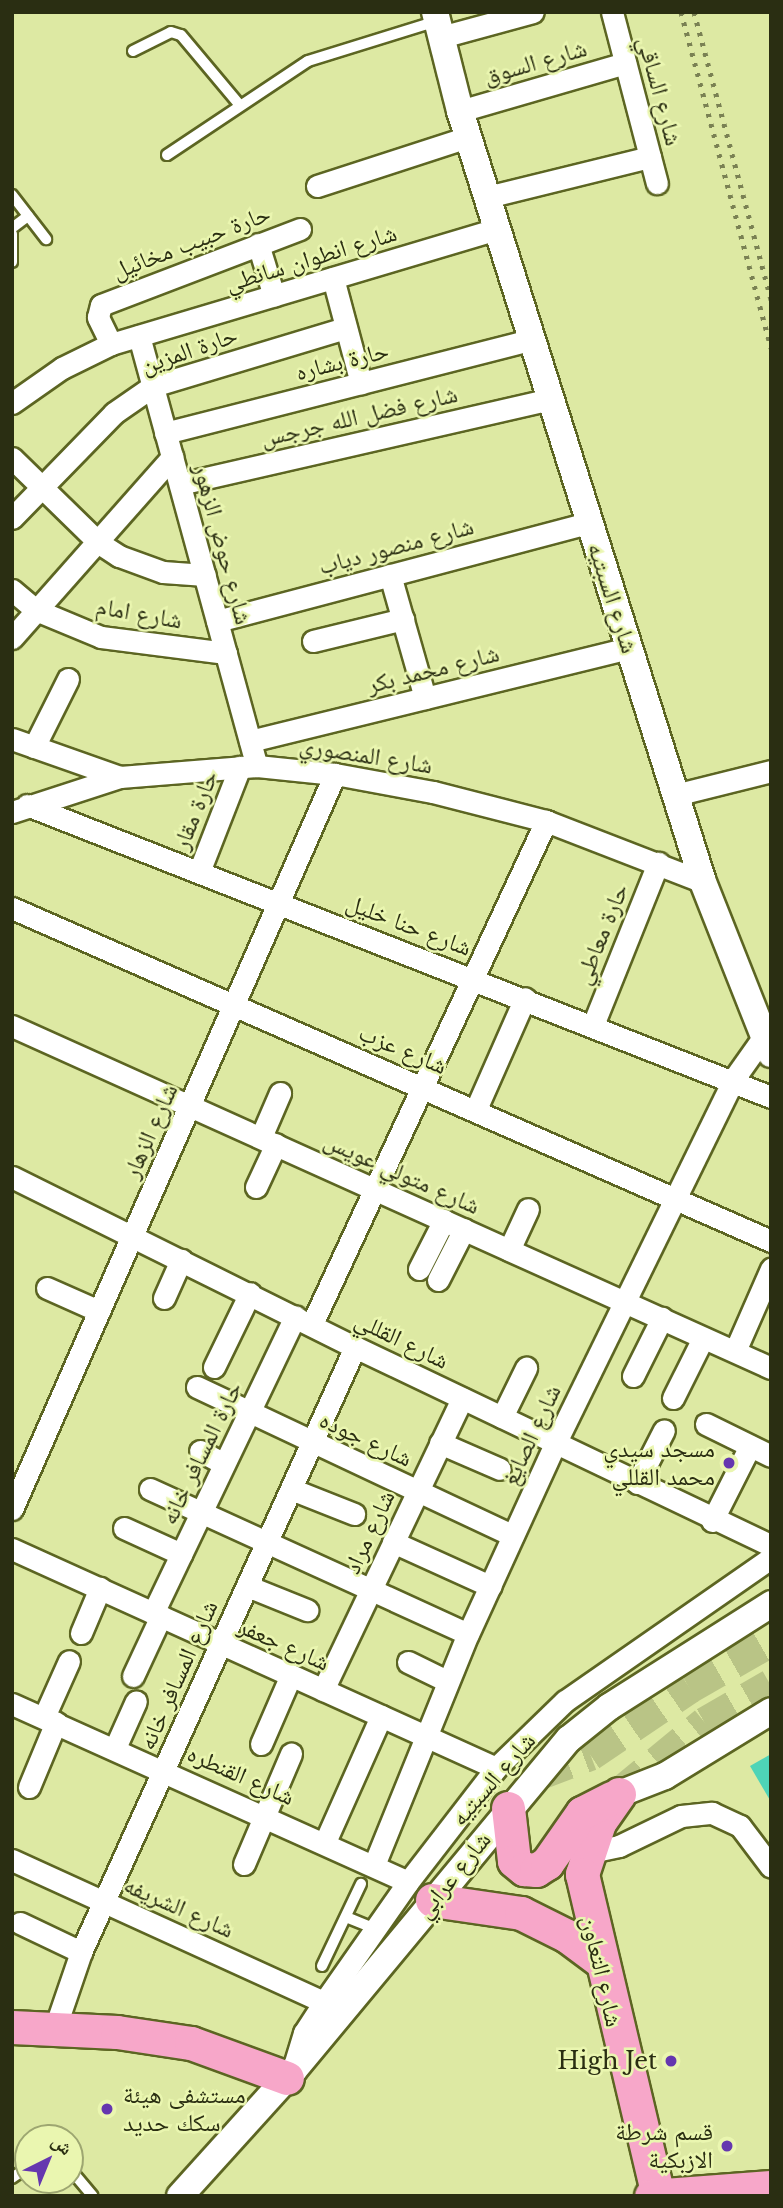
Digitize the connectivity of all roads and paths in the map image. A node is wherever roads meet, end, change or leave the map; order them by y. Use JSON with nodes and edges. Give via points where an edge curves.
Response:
{"nodes":[{"id":1,"x":533,"y":12,"type":"edge"},
{"id":2,"x":612,"y":12,"type":"edge"},
{"id":3,"x":438,"y":23,"type":"edge"},
{"id":4,"x":133,"y":51,"type":"dead end"},
{"id":5,"x":625,"y":64,"type":"junction"},
{"id":6,"x":239,"y":104,"type":"junction"},
{"id":7,"x":460,"y":111,"type":"junction"},
{"id":8,"x":468,"y":137,"type":"junction"},
{"id":9,"x":167,"y":155,"type":"dead end"},
{"id":10,"x":650,"y":158,"type":"junction"},
{"id":11,"x":657,"y":183,"type":"dead end"},
{"id":12,"x":317,"y":186,"type":"dead end"},
{"id":13,"x":12,"y":195,"type":"edge"},
{"id":14,"x":487,"y":197,"type":"junction"},
{"id":15,"x":28,"y":216,"type":"junction"},
{"id":16,"x":12,"y":228,"type":"edge"},
{"id":17,"x":300,"y":229,"type":"dead end"},
{"id":18,"x":497,"y":229,"type":"junction"},
{"id":19,"x":12,"y":234,"type":"edge"},
{"id":20,"x":46,"y":239,"type":"dead end"},
{"id":21,"x":258,"y":244,"type":"junction"},
{"id":22,"x":12,"y":262,"type":"edge"},
{"id":23,"x":333,"y":278,"type":"junction"},
{"id":24,"x":274,"y":296,"type":"junction"},
{"id":25,"x":345,"y":328,"type":"junction"},
{"id":26,"x":139,"y":336,"type":"junction"},
{"id":27,"x":531,"y":340,"type":"junction"},
{"id":28,"x":111,"y":344,"type":"junction"},
{"id":29,"x":361,"y":383,"type":"junction"},
{"id":30,"x":153,"y":386,"type":"junction"},
{"id":31,"x":550,"y":399,"type":"junction"},
{"id":32,"x":12,"y":403,"type":"edge"},
{"id":33,"x":166,"y":433,"type":"junction"},
{"id":34,"x":172,"y":457,"type":"junction"},
{"id":35,"x":12,"y":458,"type":"edge"},
{"id":36,"x":180,"y":484,"type":"junction"},
{"id":37,"x":41,"y":488,"type":"junction"},
{"id":38,"x":12,"y":518,"type":"edge"},
{"id":39,"x":589,"y":523,"type":"junction"},
{"id":40,"x":99,"y":543,"type":"junction"},
{"id":41,"x":205,"y":575,"type":"junction"},
{"id":42,"x":390,"y":575,"type":"junction"},
{"id":43,"x":12,"y":590,"type":"edge"},
{"id":44,"x":36,"y":610,"type":"junction"},
{"id":45,"x":403,"y":619,"type":"junction"},
{"id":46,"x":217,"y":621,"type":"junction"},
{"id":47,"x":12,"y":638,"type":"edge"},
{"id":48,"x":313,"y":641,"type":"dead end"},
{"id":49,"x":628,"y":648,"type":"junction"},
{"id":50,"x":226,"y":653,"type":"junction"},
{"id":51,"x":68,"y":679,"type":"dead end"},
{"id":52,"x":425,"y":698,"type":"junction"},
{"id":53,"x":12,"y":739,"type":"edge"},
{"id":54,"x":250,"y":741,"type":"junction"},
{"id":55,"x":34,"y":747,"type":"junction"},
{"id":56,"x":249,"y":766,"type":"junction"},
{"id":57,"x":771,"y":771,"type":"edge"},
{"id":58,"x":335,"y":774,"type":"junction"},
{"id":59,"x":120,"y":777,"type":"junction"},
{"id":60,"x":675,"y":795,"type":"junction"},
{"id":61,"x":20,"y":808,"type":"edge"},
{"id":62,"x":546,"y":821,"type":"junction"},
{"id":63,"x":658,"y":863,"type":"junction"},
{"id":64,"x":199,"y":872,"type":"junction"},
{"id":65,"x":703,"y":882,"type":"junction"},
{"id":66,"x":278,"y":904,"type":"junction"},
{"id":67,"x":12,"y":908,"type":"edge"},
{"id":68,"x":473,"y":978,"type":"junction"},
{"id":69,"x":525,"y":998,"type":"junction"},
{"id":70,"x":234,"y":1004,"type":"junction"},
{"id":71,"x":593,"y":1024,"type":"junction"},
{"id":72,"x":12,"y":1026,"type":"edge"},
{"id":73,"x":766,"y":1047,"type":"edge"},
{"id":74,"x":733,"y":1080,"type":"junction"},
{"id":75,"x":422,"y":1085,"type":"junction"},
{"id":76,"x":280,"y":1093,"type":"dead end"},
{"id":77,"x":771,"y":1097,"type":"edge"},
{"id":78,"x":189,"y":1107,"type":"junction"},
{"id":79,"x":476,"y":1109,"type":"junction"},
{"id":80,"x":268,"y":1141,"type":"junction"},
{"id":81,"x":12,"y":1177,"type":"edge"},
{"id":82,"x":256,"y":1187,"type":"dead end"},
{"id":83,"x":375,"y":1189,"type":"junction"},
{"id":84,"x":673,"y":1199,"type":"junction"},
{"id":85,"x":528,"y":1209,"type":"dead end"},
{"id":86,"x":444,"y":1220,"type":"junction"},
{"id":87,"x":464,"y":1229,"type":"junction"},
{"id":88,"x":132,"y":1237,"type":"junction"},
{"id":89,"x":771,"y":1241,"type":"edge"},
{"id":90,"x":509,"y":1250,"type":"junction"},
{"id":91,"x":181,"y":1260,"type":"junction"},
{"id":92,"x":419,"y":1269,"type":"dead end"},
{"id":93,"x":771,"y":1269,"type":"edge"},
{"id":94,"x":439,"y":1280,"type":"dead end"},
{"id":95,"x":47,"y":1288,"type":"dead end"},
{"id":96,"x":250,"y":1293,"type":"junction"},
{"id":97,"x":164,"y":1298,"type":"dead end"},
{"id":98,"x":622,"y":1302,"type":"junction"},
{"id":99,"x":99,"y":1311,"type":"junction"},
{"id":100,"x":662,"y":1318,"type":"junction"},
{"id":101,"x":304,"y":1320,"type":"junction"},
{"id":102,"x":703,"y":1338,"type":"junction"},
{"id":103,"x":355,"y":1347,"type":"junction"},
{"id":104,"x":735,"y":1351,"type":"junction"},
{"id":105,"x":214,"y":1367,"type":"dead end"},
{"id":106,"x":526,"y":1367,"type":"dead end"},
{"id":107,"x":771,"y":1368,"type":"edge"},
{"id":108,"x":633,"y":1376,"type":"dead end"},
{"id":109,"x":197,"y":1387,"type":"dead end"},
{"id":110,"x":462,"y":1398,"type":"junction"},
{"id":111,"x":673,"y":1398,"type":"dead end"},
{"id":112,"x":249,"y":1412,"type":"junction"},
{"id":113,"x":502,"y":1417,"type":"junction"},
{"id":114,"x":706,"y":1424,"type":"dead end"},
{"id":115,"x":664,"y":1430,"type":"dead end"},
{"id":116,"x":312,"y":1443,"type":"junction"},
{"id":117,"x":440,"y":1443,"type":"junction"},
{"id":118,"x":555,"y":1444,"type":"junction"},
{"id":119,"x":750,"y":1446,"type":"junction"},
{"id":120,"x":200,"y":1451,"type":"dead end"},
{"id":121,"x":771,"y":1456,"type":"edge"},
{"id":122,"x":224,"y":1464,"type":"junction"},
{"id":123,"x":500,"y":1469,"type":"dead end"},
{"id":124,"x":637,"y":1483,"type":"junction"},
{"id":125,"x":150,"y":1489,"type":"dead end"},
{"id":126,"x":291,"y":1489,"type":"junction"},
{"id":127,"x":417,"y":1492,"type":"junction"},
{"id":128,"x":12,"y":1509,"type":"edge"},
{"id":129,"x":201,"y":1512,"type":"junction"},
{"id":130,"x":354,"y":1514,"type":"dead end"},
{"id":131,"x":712,"y":1521,"type":"junction"},
{"id":132,"x":124,"y":1528,"type":"dead end"},
{"id":133,"x":513,"y":1536,"type":"junction"},
{"id":134,"x":267,"y":1542,"type":"junction"},
{"id":135,"x":393,"y":1542,"type":"junction"},
{"id":136,"x":771,"y":1545,"type":"edge"},
{"id":137,"x":12,"y":1549,"type":"edge"},
{"id":138,"x":181,"y":1554,"type":"junction"},
{"id":139,"x":771,"y":1558,"type":"edge"},
{"id":140,"x":247,"y":1586,"type":"junction"},
{"id":141,"x":491,"y":1586,"type":"junction"},
{"id":142,"x":100,"y":1588,"type":"junction"},
{"id":143,"x":371,"y":1589,"type":"junction"},
{"id":144,"x":771,"y":1604,"type":"edge"},
{"id":145,"x":307,"y":1610,"type":"dead end"},
{"id":146,"x":157,"y":1614,"type":"junction"},
{"id":147,"x":81,"y":1633,"type":"dead end"},
{"id":148,"x":468,"y":1634,"type":"junction"},
{"id":149,"x":220,"y":1644,"type":"junction"},
{"id":150,"x":69,"y":1661,"type":"dead end"},
{"id":151,"x":408,"y":1662,"type":"dead end"},
{"id":152,"x":290,"y":1675,"type":"junction"},
{"id":153,"x":133,"y":1676,"type":"dead end"},
{"id":154,"x":447,"y":1681,"type":"junction"},
{"id":155,"x":323,"y":1690,"type":"junction"},
{"id":156,"x":136,"y":1701,"type":"dead end"},
{"id":157,"x":12,"y":1703,"type":"edge"},
{"id":158,"x":771,"y":1711,"type":"edge"},
{"id":159,"x":381,"y":1717,"type":"junction"},
{"id":160,"x":50,"y":1720,"type":"junction"},
{"id":161,"x":425,"y":1736,"type":"junction"},
{"id":162,"x":261,"y":1744,"type":"dead end"},
{"id":163,"x":114,"y":1748,"type":"junction"},
{"id":164,"x":291,"y":1754,"type":"dead end"},
{"id":165,"x":496,"y":1768,"type":"junction"},
{"id":166,"x":163,"y":1770,"type":"junction"},
{"id":167,"x":29,"y":1787,"type":"dead end"},
{"id":168,"x":620,"y":1794,"type":"junction"},
{"id":169,"x":508,"y":1808,"type":"junction"},
{"id":170,"x":265,"y":1814,"type":"junction"},
{"id":171,"x":325,"y":1842,"type":"junction"},
{"id":172,"x":586,"y":1853,"type":"junction"},
{"id":173,"x":12,"y":1860,"type":"edge"},
{"id":174,"x":244,"y":1864,"type":"dead end"},
{"id":175,"x":373,"y":1865,"type":"junction"},
{"id":176,"x":771,"y":1867,"type":"edge"},
{"id":177,"x":361,"y":1884,"type":"dead end"},
{"id":178,"x":420,"y":1891,"type":"junction"},
{"id":179,"x":104,"y":1902,"type":"junction"},
{"id":180,"x":345,"y":1917,"type":"junction"},
{"id":181,"x":20,"y":1923,"type":"dead end"},
{"id":182,"x":375,"y":1929,"type":"junction"},
{"id":183,"x":81,"y":1952,"type":"junction"},
{"id":184,"x":602,"y":1962,"type":"junction"},
{"id":185,"x":322,"y":1966,"type":"dead end"},
{"id":186,"x":324,"y":2001,"type":"junction"},
{"id":187,"x":12,"y":2027,"type":"edge"},
{"id":188,"x":55,"y":2028,"type":"junction"},
{"id":189,"x":290,"y":2075,"type":"junction"},
{"id":190,"x":771,"y":2187,"type":"edge"},
{"id":191,"x":658,"y":2195,"type":"edge"},
{"id":192,"x":180,"y":2196,"type":"edge"},
{"id":193,"x":651,"y":2196,"type":"edge"}],
"edges":[{"from":1,"to":3,"type":"street"},
{"from":2,"to":5,"type":"street","name":"شارع الساقي"},
{"from":3,"to":6,"type":"lane","via":[[308,61]]},
{"from":3,"to":7,"type":"street","name":"شارع السبتيه"},
{"from":4,"to":6,"type":"lane","via":[[171,32],[181,35]]},
{"from":5,"to":7,"type":"street","name":"شارع السوق"},
{"from":5,"to":10,"type":"street","name":"شارع الساقي"},
{"from":6,"to":9,"type":"lane"},
{"from":7,"to":8,"type":"street","name":"شارع السبتيه"},
{"from":8,"to":12,"type":"street"},
{"from":8,"to":14,"type":"street","name":"شارع السبتيه"},
{"from":10,"to":11,"type":"street","name":"شارع الساقي"},
{"from":10,"to":14,"type":"street"},
{"from":13,"to":15,"type":"lane"},
{"from":14,"to":18,"type":"street","name":"شارع السبتيه"},
{"from":15,"to":16,"type":"lane"},
{"from":15,"to":20,"type":"lane"},
{"from":17,"to":21,"type":"street","name":"حارة حبيب مخائيل"},
{"from":18,"to":23,"type":"street","name":"شارع انطوان سانطي"},
{"from":18,"to":27,"type":"street","name":"شارع السبتيه"},
{"from":19,"to":22,"type":"lane"},
{"from":21,"to":24,"type":"street"},
{"from":21,"to":28,"type":"street","name":"حارة حبيب مخائيل","via":[[101,305],[97,313]]},
{"from":23,"to":24,"type":"street","name":"شارع انطوان سانطي"},
{"from":23,"to":25,"type":"street"},
{"from":24,"to":26,"type":"street","name":"شارع انطوان سانطي"},
{"from":25,"to":29,"type":"street"},
{"from":25,"to":30,"type":"street","name":"حارة المزين"},
{"from":26,"to":28,"type":"street","name":"شارع انطوان سانطي"},
{"from":26,"to":30,"type":"street","name":"شارع حوض الزهور"},
{"from":27,"to":29,"type":"street","name":"حارة بشاره"},
{"from":27,"to":31,"type":"street","name":"شارع السبتيه"},
{"from":28,"to":32,"type":"street","name":"شارع انطوان سانطي","via":[[62,368]]},
{"from":29,"to":33,"type":"street","name":"حارة بشاره"},
{"from":30,"to":33,"type":"street","name":"شارع حوض الزهور"},
{"from":30,"to":37,"type":"street","name":"حارة المزين","via":[[114,413]]},
{"from":31,"to":36,"type":"street","name":"شارع فضل الله جرجس"},
{"from":31,"to":39,"type":"street","name":"شارع السبتيه"},
{"from":33,"to":34,"type":"street","name":"شارع حوض الزهور"},
{"from":34,"to":36,"type":"street","name":"شارع حوض الزهور"},
{"from":34,"to":40,"type":"street"},
{"from":35,"to":37,"type":"street"},
{"from":36,"to":41,"type":"street","name":"شارع حوض الزهور"},
{"from":37,"to":38,"type":"street","name":"حارة المزين"},
{"from":37,"to":40,"type":"street"},
{"from":39,"to":42,"type":"street","name":"شارع منصور دياب"},
{"from":39,"to":49,"type":"street","name":"شارع السبتيه"},
{"from":40,"to":41,"type":"street","via":[[140,565]]},
{"from":40,"to":44,"type":"street"},
{"from":41,"to":46,"type":"street","name":"شارع حوض الزهور"},
{"from":42,"to":45,"type":"street"},
{"from":42,"to":46,"type":"street","name":"شارع منصور دياب"},
{"from":43,"to":44,"type":"street","name":"شارع امام"},
{"from":44,"to":47,"type":"street"},
{"from":44,"to":50,"type":"street","name":"شارع امام","via":[[101,637]]},
{"from":45,"to":48,"type":"street"},
{"from":45,"to":52,"type":"street"},
{"from":46,"to":50,"type":"street","name":"شارع حوض الزهور"},
{"from":49,"to":52,"type":"street","name":"شارع محمد بكر"},
{"from":49,"to":60,"type":"street","name":"شارع السبتيه"},
{"from":50,"to":54,"type":"street","name":"شارع حوض الزهور"},
{"from":51,"to":55,"type":"street"},
{"from":52,"to":54,"type":"street","name":"شارع محمد بكر"},
{"from":53,"to":55,"type":"street"},
{"from":54,"to":56,"type":"street","name":"شارع حوض الزهور"},
{"from":55,"to":59,"type":"street"},
{"from":56,"to":58,"type":"street","name":"شارع المنصوري"},
{"from":56,"to":59,"type":"street","name":"شارع المنصوري"},
{"from":56,"to":64,"type":"street","name":"حارة مقار"},
{"from":57,"to":60,"type":"street"},
{"from":58,"to":62,"type":"street","name":"شارع المنصوري","via":[[433,792]]},
{"from":58,"to":66,"type":"street","name":"شارع الزهار"},
{"from":59,"to":61,"type":"street","name":"شارع المنصوري"},
{"from":60,"to":65,"type":"street","name":"شارع السبتيه"},
{"from":61,"to":64,"type":"street","name":"شارع حنا خليل"},
{"from":62,"to":63,"type":"street","name":"شارع المنصوري"},
{"from":62,"to":68,"type":"street","name":"حارة المسافر خانه"},
{"from":63,"to":65,"type":"street","name":"شارع المنصوري"},
{"from":63,"to":71,"type":"street","name":"حارة معاطي"},
{"from":64,"to":66,"type":"street","name":"شارع حنا خليل"},
{"from":65,"to":73,"type":"street","name":"شارع السبتيه"},
{"from":66,"to":68,"type":"street","name":"شارع حنا خليل"},
{"from":66,"to":70,"type":"street","name":"شارع الزهار"},
{"from":67,"to":70,"type":"street","name":"شارع عزب"},
{"from":68,"to":69,"type":"street","name":"شارع حنا خليل"},
{"from":68,"to":75,"type":"street","name":"حارة المسافر خانه"},
{"from":69,"to":71,"type":"street","name":"شارع حنا خليل"},
{"from":69,"to":79,"type":"street"},
{"from":70,"to":75,"type":"street","name":"شارع عزب"},
{"from":70,"to":78,"type":"street","name":"شارع الزهار"},
{"from":71,"to":74,"type":"street","name":"شارع حنا خليل"},
{"from":72,"to":78,"type":"street","name":"شارع متولي عويس"},
{"from":73,"to":74,"type":"street","name":"شارع الصايغ"},
{"from":74,"to":77,"type":"street","name":"شارع حنا خليل"},
{"from":74,"to":84,"type":"street","name":"شارع الصايغ"},
{"from":75,"to":79,"type":"street","name":"شارع عزب"},
{"from":75,"to":83,"type":"street","name":"حارة المسافر خانه"},
{"from":76,"to":80,"type":"street"},
{"from":78,"to":80,"type":"street","name":"شارع متولي عويس"},
{"from":78,"to":88,"type":"street","name":"شارع الزهار"},
{"from":79,"to":84,"type":"street","name":"شارع عزب"},
{"from":80,"to":82,"type":"street"},
{"from":80,"to":83,"type":"street","name":"شارع متولي عويس"},
{"from":81,"to":88,"type":"street","name":"شارع القللي"},
{"from":83,"to":86,"type":"street","name":"شارع متولي عويس"},
{"from":83,"to":101,"type":"street","name":"حارة المسافر خانه"},
{"from":84,"to":89,"type":"street","name":"شارع عزب"},
{"from":84,"to":98,"type":"street","name":"شارع الصايغ"},
{"from":85,"to":90,"type":"street"},
{"from":86,"to":87,"type":"street","name":"شارع متولي عويس"},
{"from":86,"to":92,"type":"street"},
{"from":87,"to":90,"type":"street","name":"شارع متولي عويس"},
{"from":87,"to":94,"type":"street"},
{"from":88,"to":91,"type":"street","name":"شارع القللي"},
{"from":88,"to":99,"type":"street","name":"شارع الزهار"},
{"from":90,"to":98,"type":"street","name":"شارع متولي عويس"},
{"from":91,"to":96,"type":"street","name":"شارع القللي"},
{"from":91,"to":97,"type":"street"},
{"from":93,"to":104,"type":"street"},
{"from":95,"to":99,"type":"street"},
{"from":96,"to":101,"type":"street","name":"شارع القللي"},
{"from":96,"to":105,"type":"street"},
{"from":98,"to":100,"type":"street","name":"شارع متولي عويس"},
{"from":98,"to":118,"type":"street","name":"شارع الصايغ"},
{"from":99,"to":128,"type":"street","name":"شارع الزهار"},
{"from":100,"to":102,"type":"street","name":"شارع متولي عويس"},
{"from":100,"to":108,"type":"street"},
{"from":101,"to":103,"type":"street","name":"شارع القللي"},
{"from":101,"to":112,"type":"street","name":"حارة المسافر خانه"},
{"from":102,"to":104,"type":"street","name":"شارع متولي عويس"},
{"from":102,"to":111,"type":"street"},
{"from":103,"to":110,"type":"street","name":"شارع القللي"},
{"from":103,"to":116,"type":"street","name":"شارع المسافر خانه"},
{"from":104,"to":107,"type":"street","name":"شارع متولي عويس"},
{"from":106,"to":113,"type":"street"},
{"from":109,"to":112,"type":"street","name":"شارع جوده"},
{"from":110,"to":113,"type":"street","name":"شارع القللي"},
{"from":110,"to":117,"type":"street","name":"شارع مراد"},
{"from":112,"to":116,"type":"street","name":"شارع جوده"},
{"from":112,"to":122,"type":"street","name":"حارة المسافر خانه"},
{"from":113,"to":118,"type":"street","name":"شارع القللي"},
{"from":114,"to":119,"type":"street"},
{"from":115,"to":124,"type":"street"},
{"from":116,"to":126,"type":"street","name":"شارع المسافر خانه"},
{"from":116,"to":127,"type":"street","name":"شارع جوده"},
{"from":117,"to":123,"type":"street"},
{"from":117,"to":127,"type":"street","name":"شارع مراد"},
{"from":118,"to":124,"type":"street","name":"شارع القللي"},
{"from":118,"to":133,"type":"street","name":"شارع الصايغ"},
{"from":119,"to":121,"type":"street"},
{"from":119,"to":131,"type":"street"},
{"from":120,"to":122,"type":"street"},
{"from":122,"to":129,"type":"street","name":"حارة المسافر خانه"},
{"from":124,"to":131,"type":"street","name":"شارع القللي"},
{"from":125,"to":129,"type":"street"},
{"from":126,"to":130,"type":"street"},
{"from":126,"to":134,"type":"street","name":"شارع المسافر خانه"},
{"from":127,"to":133,"type":"street","name":"شارع جوده"},
{"from":127,"to":135,"type":"street","name":"شارع مراد"},
{"from":129,"to":134,"type":"street"},
{"from":129,"to":138,"type":"street","name":"حارة المسافر خانه"},
{"from":131,"to":136,"type":"street","name":"شارع القللي"},
{"from":132,"to":138,"type":"street"},
{"from":133,"to":141,"type":"street","name":"شارع الصايغ"},
{"from":134,"to":140,"type":"street","name":"شارع المسافر خانه"},
{"from":134,"to":143,"type":"street"},
{"from":135,"to":141,"type":"street"},
{"from":135,"to":143,"type":"street","name":"شارع مراد"},
{"from":137,"to":142,"type":"street","name":"شارع جعفر"},
{"from":138,"to":146,"type":"street","name":"حارة المسافر خانه"},
{"from":139,"to":165,"type":"street","name":"شارع السبتيه","via":[[565,1701]]},
{"from":140,"to":145,"type":"street"},
{"from":140,"to":149,"type":"street","name":"شارع المسافر خانه"},
{"from":141,"to":148,"type":"street","name":"شارع الصايغ"},
{"from":142,"to":146,"type":"street","name":"شارع جعفر"},
{"from":142,"to":147,"type":"street"},
{"from":143,"to":148,"type":"street"},
{"from":143,"to":155,"type":"street","name":"شارع مراد"},
{"from":144,"to":169,"type":"street","name":"شارع عرابي","via":[[609,1707],[569,1739]]},
{"from":146,"to":149,"type":"street","name":"شارع جعفر"},
{"from":146,"to":153,"type":"street","name":"حارة المسافر خانه"},
{"from":148,"to":154,"type":"street","name":"شارع الصايغ"},
{"from":149,"to":152,"type":"street","name":"شارع جعفر"},
{"from":149,"to":166,"type":"street","name":"شارع المسافر خانه"},
{"from":150,"to":160,"type":"street"},
{"from":151,"to":154,"type":"street"},
{"from":152,"to":155,"type":"street","name":"شارع جعفر"},
{"from":152,"to":162,"type":"street"},
{"from":154,"to":161,"type":"street","name":"شارع الصايغ"},
{"from":155,"to":159,"type":"street","name":"شارع جعفر"},
{"from":156,"to":163,"type":"street"},
{"from":157,"to":160,"type":"street","name":"شارع القنطره"},
{"from":158,"to":168,"type":"street","via":[[665,1776]]},
{"from":159,"to":161,"type":"street","name":"شارع جعفر"},
{"from":159,"to":171,"type":"street"},
{"from":160,"to":163,"type":"street","name":"شارع القنطره"},
{"from":160,"to":167,"type":"street"},
{"from":161,"to":165,"type":"street","name":"شارع جعفر"},
{"from":161,"to":175,"type":"street","name":"شارع الصايغ"},
{"from":163,"to":166,"type":"street","name":"شارع القنطره"},
{"from":164,"to":170,"type":"street"},
{"from":165,"to":178,"type":"street","name":"شارع السبتيه"},
{"from":166,"to":170,"type":"street","name":"شارع القنطره"},
{"from":166,"to":179,"type":"street","name":"شارع المسافر خانه"},
{"from":168,"to":169,"type":"main road","via":[[582,1813],[547,1863],[536,1870],[524,1869],[514,1861]]},
{"from":168,"to":172,"type":"main road","name":"شارع التعاون","via":[[599,1823]]},
{"from":169,"to":178,"type":"street","name":"شارع عرابي"},
{"from":170,"to":171,"type":"street","name":"شارع القنطره"},
{"from":170,"to":174,"type":"street"},
{"from":171,"to":175,"type":"street","name":"شارع القنطره"},
{"from":172,"to":176,"type":"street","via":[[619,1846],[681,1816],[712,1813],[740,1826]]},
{"from":172,"to":184,"type":"main road","name":"شارع التعاون","via":[[582,1874]]},
{"from":173,"to":179,"type":"street","name":"شارع الشريفه"},
{"from":175,"to":178,"type":"street","name":"شارع القنطره"},
{"from":177,"to":180,"type":"lane"},
{"from":178,"to":182,"type":"street","name":"شارع السبتيه"},
{"from":178,"to":184,"type":"main road","via":[[521,1913],[567,1936]]},
{"from":178,"to":189,"type":"street","name":"شارع عرابي"},
{"from":179,"to":183,"type":"street","name":"شارع المسافر خانه"},
{"from":179,"to":186,"type":"street","name":"شارع الشريفه"},
{"from":180,"to":182,"type":"lane"},
{"from":180,"to":185,"type":"lane"},
{"from":181,"to":183,"type":"street"},
{"from":182,"to":186,"type":"street","name":"شارع السبتيه"},
{"from":183,"to":188,"type":"street","name":"شارع المسافر خانه"},
{"from":184,"to":191,"type":"main road","name":"شارع التعاون"},
{"from":186,"to":189,"type":"street","name":"شارع السبتيه","via":[[301,2040]]},
{"from":187,"to":188,"type":"main road"},
{"from":188,"to":189,"type":"main road","via":[[191,2043]]},
{"from":189,"to":192,"type":"street","name":"شارع عرابي"},
{"from":190,"to":191,"type":"main road"},
{"from":191,"to":193,"type":"main road"}]}
